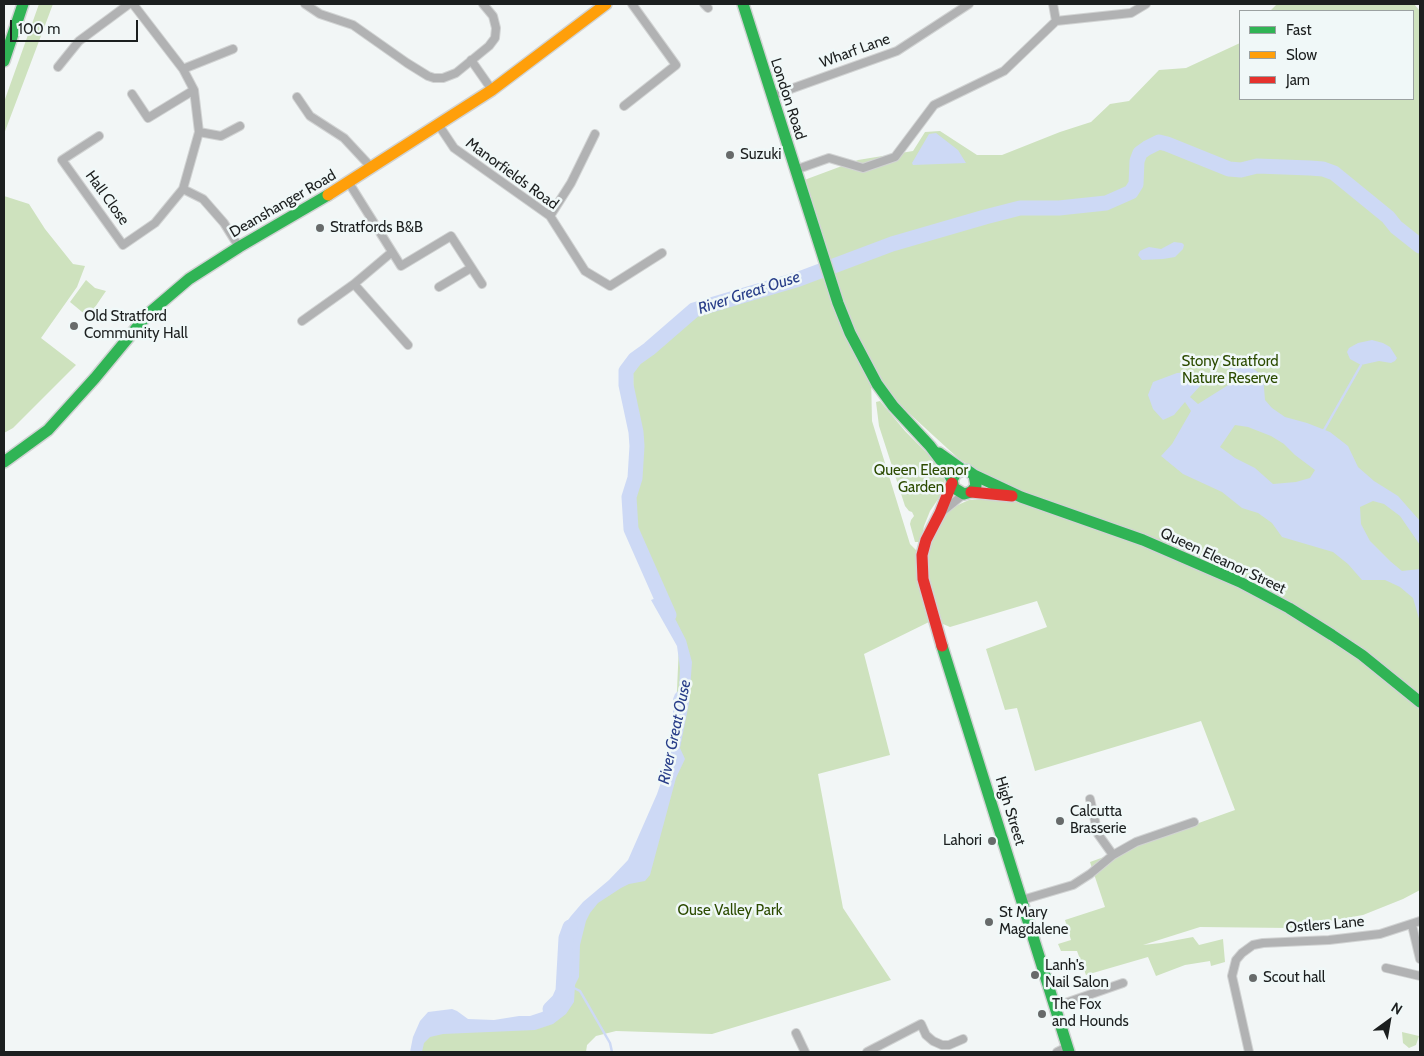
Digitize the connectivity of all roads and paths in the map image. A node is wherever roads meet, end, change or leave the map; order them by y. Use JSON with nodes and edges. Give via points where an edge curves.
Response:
{"nodes":[{"id":1,"x":23,"y":4,"type":"edge"},
{"id":2,"x":131,"y":4,"type":"edge"},
{"id":3,"x":305,"y":4,"type":"edge"},
{"id":4,"x":483,"y":4,"type":"edge"},
{"id":5,"x":606,"y":4,"type":"edge"},
{"id":6,"x":632,"y":4,"type":"edge"},
{"id":7,"x":743,"y":4,"type":"edge"},
{"id":8,"x":969,"y":4,"type":"edge"},
{"id":9,"x":1053,"y":4,"type":"edge"},
{"id":10,"x":1146,"y":4,"type":"edge"},
{"id":11,"x":1056,"y":20,"type":"junction"},
{"id":12,"x":233,"y":49,"type":"dead end"},
{"id":13,"x":472,"y":60,"type":"junction"},
{"id":14,"x":4,"y":62,"type":"edge"},
{"id":15,"x":58,"y":67,"type":"dead end"},
{"id":16,"x":183,"y":69,"type":"junction"},
{"id":17,"x":194,"y":90,"type":"junction"},
{"id":18,"x":492,"y":90,"type":"junction"},
{"id":19,"x":132,"y":94,"type":"dead end"},
{"id":20,"x":770,"y":96,"type":"junction"},
{"id":21,"x":297,"y":97,"type":"dead end"},
{"id":22,"x":624,"y":106,"type":"dead end"},
{"id":23,"x":438,"y":124,"type":"junction"},
{"id":24,"x":240,"y":126,"type":"dead end"},
{"id":25,"x":199,"y":132,"type":"junction"},
{"id":26,"x":595,"y":134,"type":"dead end"},
{"id":27,"x":98,"y":136,"type":"dead end"},
{"id":28,"x":370,"y":167,"type":"junction"},
{"id":29,"x":795,"y":170,"type":"junction"},
{"id":30,"x":349,"y":182,"type":"junction"},
{"id":31,"x":183,"y":189,"type":"junction"},
{"id":32,"x":550,"y":216,"type":"junction"},
{"id":33,"x":239,"y":247,"type":"junction"},
{"id":34,"x":392,"y":252,"type":"junction"},
{"id":35,"x":662,"y":253,"type":"dead end"},
{"id":36,"x":472,"y":268,"type":"junction"},
{"id":37,"x":354,"y":284,"type":"junction"},
{"id":38,"x":482,"y":284,"type":"dead end"},
{"id":39,"x":439,"y":287,"type":"dead end"},
{"id":40,"x":302,"y":321,"type":"dead end"},
{"id":41,"x":408,"y":345,"type":"dead end"},
{"id":42,"x":930,"y":446,"type":"junction"},
{"id":43,"x":4,"y":462,"type":"edge"},
{"id":44,"x":963,"y":470,"type":"junction"},
{"id":45,"x":974,"y":475,"type":"junction"},
{"id":46,"x":952,"y":482,"type":"junction"},
{"id":47,"x":967,"y":493,"type":"junction"},
{"id":48,"x":1021,"y":497,"type":"junction"},
{"id":49,"x":940,"y":513,"type":"junction"},
{"id":50,"x":1420,"y":702,"type":"edge"},
{"id":51,"x":1090,"y":798,"type":"dead end"},
{"id":52,"x":1194,"y":822,"type":"dead end"},
{"id":53,"x":1113,"y":855,"type":"junction"},
{"id":54,"x":1022,"y":900,"type":"junction"},
{"id":55,"x":1420,"y":921,"type":"edge"},
{"id":56,"x":1412,"y":924,"type":"junction"},
{"id":57,"x":1420,"y":959,"type":"edge"},
{"id":58,"x":1386,"y":968,"type":"dead end"},
{"id":59,"x":1420,"y":976,"type":"edge"},
{"id":60,"x":1123,"y":983,"type":"dead end"},
{"id":61,"x":1054,"y":1007,"type":"junction"},
{"id":62,"x":796,"y":1034,"type":"dead end"},
{"id":63,"x":963,"y":1039,"type":"dead end"},
{"id":64,"x":1064,"y":1051,"type":"edge"},
{"id":65,"x":805,"y":1052,"type":"edge"},
{"id":66,"x":867,"y":1052,"type":"edge"},
{"id":67,"x":1249,"y":1052,"type":"edge"}],
"edges":[{"from":1,"to":14,"type":"street"},
{"from":2,"to":15,"type":"street","via":[[79,42]]},
{"from":2,"to":16,"type":"street"},
{"from":3,"to":13,"type":"street","via":[[320,14],[353,25],[428,76],[443,78],[456,73]]},
{"from":4,"to":13,"type":"street","via":[[493,16],[496,28],[489,46]]},
{"from":5,"to":18,"type":"street","name":"Deanshanger Road"},
{"from":6,"to":22,"type":"street","via":[[676,65]]},
{"from":7,"to":20,"type":"street","name":"London Road"},
{"from":8,"to":20,"type":"street","name":"Wharf Lane","via":[[897,52]]},
{"from":9,"to":11,"type":"street"},
{"from":10,"to":11,"type":"street","via":[[1132,13]]},
{"from":11,"to":29,"type":"street","via":[[1004,71],[934,105],[895,157],[863,168],[829,158]]},
{"from":12,"to":16,"type":"street"},
{"from":13,"to":18,"type":"street"},
{"from":16,"to":17,"type":"street"},
{"from":17,"to":19,"type":"street","via":[[148,118]]},
{"from":17,"to":25,"type":"street"},
{"from":18,"to":23,"type":"street","name":"Deanshanger Road"},
{"from":20,"to":29,"type":"street","name":"London Road"},
{"from":21,"to":28,"type":"street","via":[[310,116],[344,138]]},
{"from":23,"to":28,"type":"street","name":"Deanshanger Road"},
{"from":23,"to":32,"type":"street","name":"Manorfields Road","via":[[454,148]]},
{"from":24,"to":25,"type":"street","via":[[221,136]]},
{"from":25,"to":31,"type":"street"},
{"from":26,"to":32,"type":"street","via":[[572,183]]},
{"from":27,"to":31,"type":"street","name":"Hall Close","via":[[62,160],[123,245],[155,223]]},
{"from":28,"to":30,"type":"street","name":"Deanshanger Road"},
{"from":29,"to":42,"type":"street","name":"London Road","via":[[838,303],[857,346],[876,384]]},
{"from":30,"to":33,"type":"street","name":"Deanshanger Road"},
{"from":30,"to":34,"type":"street"},
{"from":31,"to":33,"type":"street","via":[[203,199]]},
{"from":32,"to":35,"type":"street","name":"Manorfields Road","via":[[585,270],[610,286]]},
{"from":33,"to":43,"type":"street","name":"Deanshanger Road","via":[[163,300],[48,430]]},
{"from":34,"to":36,"type":"street","via":[[401,266],[451,236]]},
{"from":34,"to":37,"type":"street"},
{"from":36,"to":38,"type":"street"},
{"from":36,"to":39,"type":"street"},
{"from":37,"to":40,"type":"street"},
{"from":37,"to":41,"type":"street"},
{"from":42,"to":44,"type":"street"},
{"from":42,"to":46,"type":"street"},
{"from":44,"to":45,"type":"street"},
{"from":44,"to":46,"type":"street","via":[[956,473]]},
{"from":45,"to":47,"type":"street","via":[[976,482]]},
{"from":45,"to":48,"type":"street","name":"Queen Eleanor Street"},
{"from":46,"to":47,"type":"street","via":[[954,488]]},
{"from":46,"to":49,"type":"street","name":"High Street"},
{"from":47,"to":48,"type":"street","name":"Queen Eleanor Street"},
{"from":47,"to":49,"type":"street"},
{"from":48,"to":50,"type":"street","name":"Queen Eleanor Street","via":[[1143,540],[1240,582],[1332,635]]},
{"from":49,"to":54,"type":"street","name":"High Street","via":[[922,555],[923,579]]},
{"from":51,"to":53,"type":"street","via":[[1098,834]]},
{"from":52,"to":53,"type":"street","via":[[1136,842]]},
{"from":53,"to":54,"type":"street","via":[[1073,885]]},
{"from":54,"to":61,"type":"street","name":"High Street"},
{"from":55,"to":56,"type":"street","name":"Ostlers Lane"},
{"from":56,"to":57,"type":"street"},
{"from":56,"to":67,"type":"street","name":"Ostlers Lane","via":[[1380,934],[1263,943],[1242,953],[1236,960],[1232,976]]},
{"from":58,"to":59,"type":"street"},
{"from":60,"to":61,"type":"street"},
{"from":61,"to":64,"type":"street","name":"High Street"},
{"from":62,"to":65,"type":"street"},
{"from":63,"to":66,"type":"street","via":[[942,1045],[933,1041],[921,1024]]}]}
